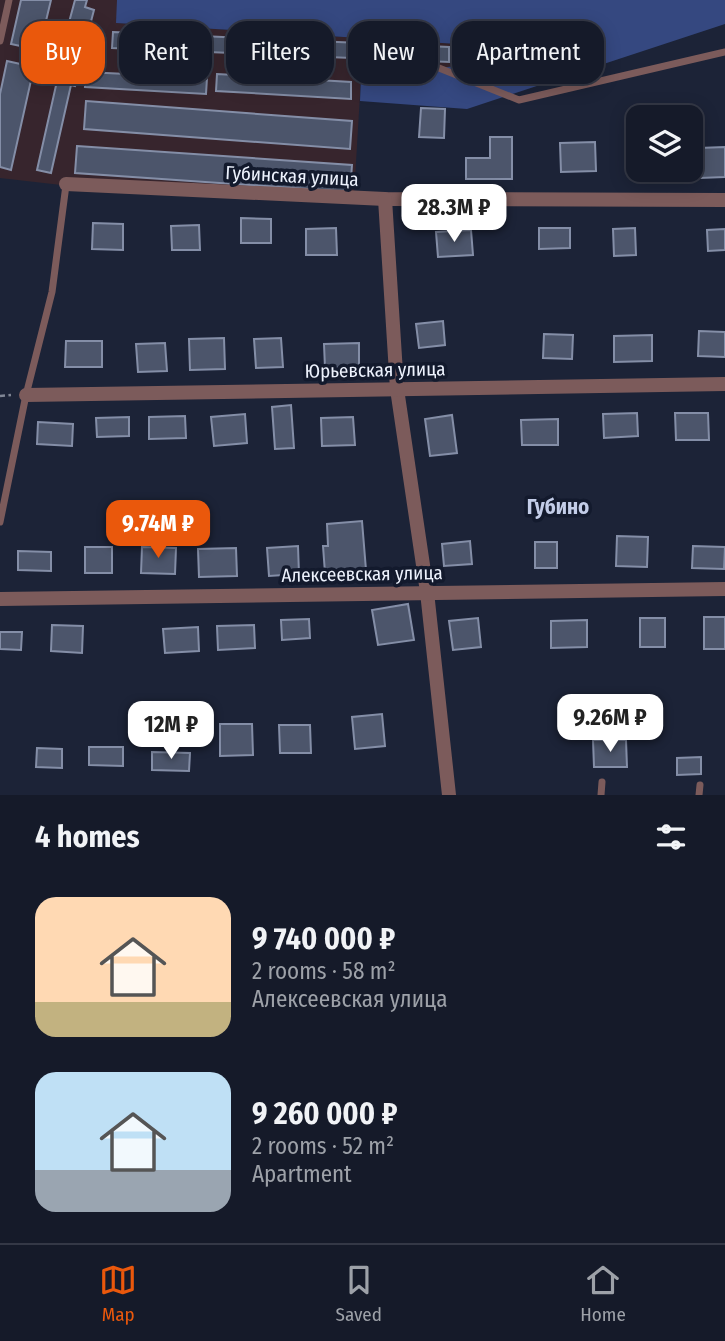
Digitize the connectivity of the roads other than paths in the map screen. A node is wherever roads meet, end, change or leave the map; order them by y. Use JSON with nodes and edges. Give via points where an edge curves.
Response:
{"nodes":[{"id":1,"x":9,"y":0,"type":"edge"},
{"id":2,"x":0,"y":41,"type":"edge"},
{"id":3,"x":725,"y":52,"type":"edge"},
{"id":4,"x":439,"y":68,"type":"dead end"},
{"id":5,"x":66,"y":184,"type":"joint"},
{"id":6,"x":385,"y":200,"type":"junction"},
{"id":7,"x":725,"y":200,"type":"edge"},
{"id":8,"x":725,"y":384,"type":"edge"},
{"id":9,"x":397,"y":389,"type":"junction"},
{"id":10,"x":26,"y":395,"type":"junction"},
{"id":11,"x":0,"y":522,"type":"edge"},
{"id":12,"x":725,"y":589,"type":"edge"},
{"id":13,"x":427,"y":592,"type":"junction"},
{"id":14,"x":0,"y":599,"type":"edge"},
{"id":15,"x":601,"y":782,"type":"dead end"},
{"id":16,"x":700,"y":785,"type":"dead end"},
{"id":17,"x":449,"y":795,"type":"edge"},
{"id":18,"x":601,"y":795,"type":"edge"},
{"id":19,"x":699,"y":795,"type":"edge"}],
"edges":[{"from":1,"to":2,"type":"lane"},
{"from":3,"to":4,"type":"lane","via":[[519,100]]},
{"from":5,"to":6,"type":"street","name":"Губинская улица"},
{"from":5,"to":10,"type":"lane","via":[[52,292]]},
{"from":6,"to":7,"type":"street","name":"Губинская улица"},
{"from":6,"to":9,"type":"street"},
{"from":8,"to":9,"type":"street","name":"Юрьевская улица"},
{"from":9,"to":10,"type":"street","name":"Юрьевская улица"},
{"from":9,"to":13,"type":"street"},
{"from":10,"to":11,"type":"lane"},
{"from":12,"to":13,"type":"street","name":"Алексеевская улица"},
{"from":13,"to":14,"type":"street","name":"Алексеевская улица"},
{"from":13,"to":17,"type":"street"},
{"from":15,"to":18,"type":"lane"},
{"from":16,"to":19,"type":"lane"}]}
